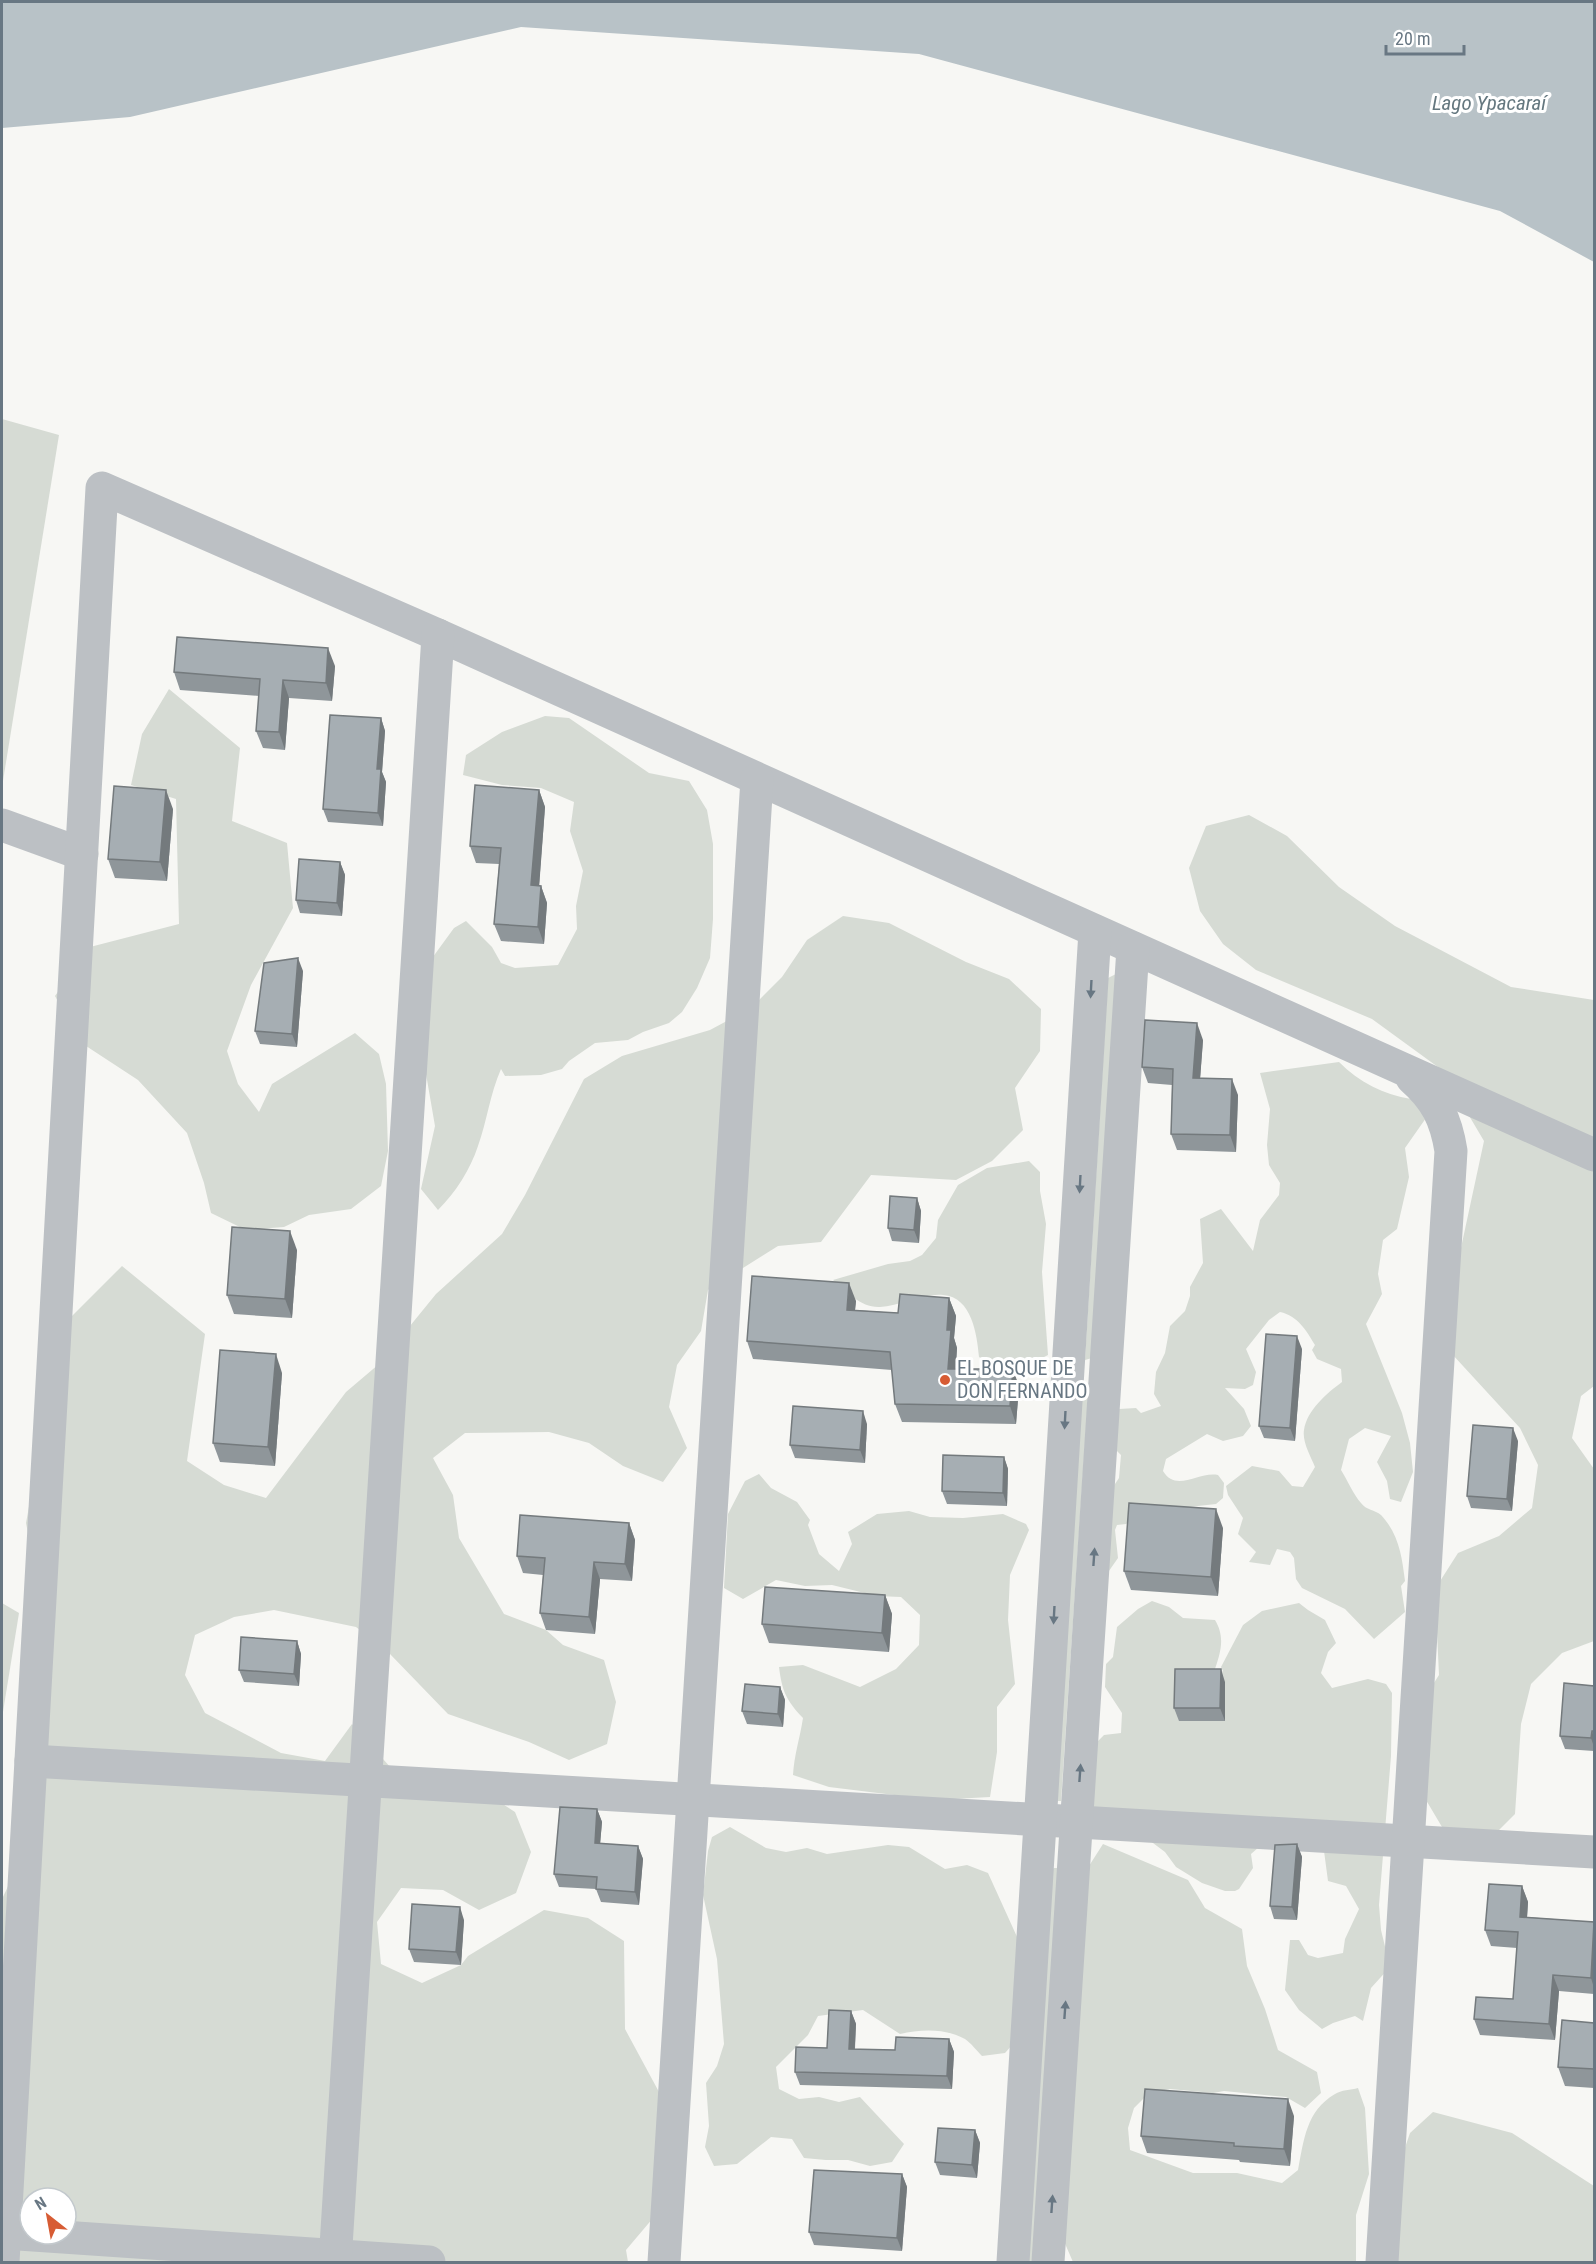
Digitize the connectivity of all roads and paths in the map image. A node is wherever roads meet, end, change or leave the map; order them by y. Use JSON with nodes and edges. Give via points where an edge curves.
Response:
{"nodes":[{"id":1,"x":438,"y":635,"type":"junction"},
{"id":2,"x":757,"y":779,"type":"junction"},
{"id":3,"x":2,"y":825,"type":"edge"},
{"id":4,"x":82,"y":854,"type":"junction"},
{"id":5,"x":1095,"y":931,"type":"junction"},
{"id":6,"x":1133,"y":948,"type":"junction"},
{"id":7,"x":1401,"y":1069,"type":"junction"},
{"id":8,"x":1594,"y":1155,"type":"edge"},
{"id":9,"x":1068,"y":1377,"type":"junction"},
{"id":10,"x":1105,"y":1381,"type":"junction"},
{"id":11,"x":31,"y":1761,"type":"junction"},
{"id":12,"x":365,"y":1781,"type":"junction"},
{"id":13,"x":693,"y":1799,"type":"junction"},
{"id":14,"x":1041,"y":1820,"type":"junction"},
{"id":15,"x":1077,"y":1822,"type":"junction"},
{"id":16,"x":1408,"y":1841,"type":"junction"},
{"id":17,"x":1594,"y":1852,"type":"edge"},
{"id":18,"x":6,"y":2112,"type":"edge"},
{"id":19,"x":4,"y":2248,"type":"edge"},
{"id":20,"x":335,"y":2259,"type":"edge"},
{"id":21,"x":429,"y":2262,"type":"edge"},
{"id":22,"x":664,"y":2262,"type":"edge"},
{"id":23,"x":1013,"y":2262,"type":"edge"},
{"id":24,"x":1048,"y":2262,"type":"edge"},
{"id":25,"x":1382,"y":2262,"type":"edge"}],
"edges":[{"from":1,"to":2,"type":"street"},
{"from":1,"to":4,"type":"street","via":[[102,488]]},
{"from":1,"to":12,"type":"street"},
{"from":2,"to":5,"type":"street"},
{"from":2,"to":13,"type":"street"},
{"from":3,"to":4,"type":"street"},
{"from":4,"to":11,"type":"street"},
{"from":5,"to":6,"type":"street"},
{"from":5,"to":9,"type":"street","one_way":true},
{"from":6,"to":7,"type":"street"},
{"from":6,"to":10,"type":"street"},
{"from":7,"to":8,"type":"street"},
{"from":7,"to":16,"type":"street","via":[[1436,1105],[1447,1127],[1451,1151]]},
{"from":9,"to":10,"type":"street"},
{"from":9,"to":14,"type":"street","one_way":true},
{"from":15,"to":10,"type":"street","one_way":true},
{"from":11,"to":12,"type":"street"},
{"from":11,"to":18,"type":"street"},
{"from":12,"to":13,"type":"street"},
{"from":12,"to":20,"type":"street"},
{"from":13,"to":14,"type":"street"},
{"from":13,"to":22,"type":"street"},
{"from":14,"to":15,"type":"street"},
{"from":14,"to":23,"type":"street"},
{"from":15,"to":16,"type":"street"},
{"from":24,"to":15,"type":"street","one_way":true},
{"from":16,"to":17,"type":"street"},
{"from":16,"to":25,"type":"street"},
{"from":18,"to":19,"type":"street"},
{"from":19,"to":20,"type":"street"},
{"from":20,"to":21,"type":"street"}]}
